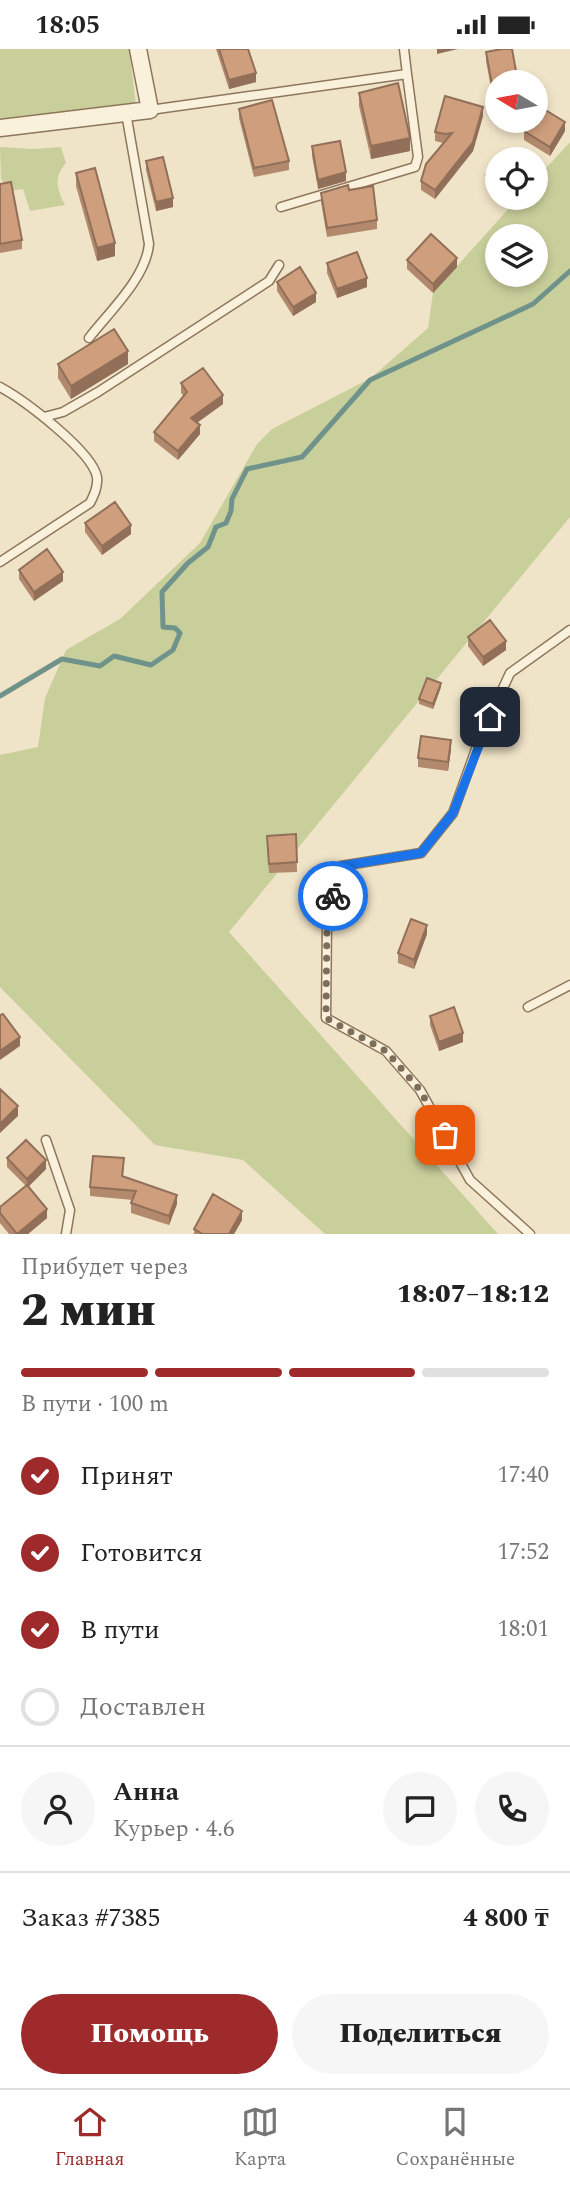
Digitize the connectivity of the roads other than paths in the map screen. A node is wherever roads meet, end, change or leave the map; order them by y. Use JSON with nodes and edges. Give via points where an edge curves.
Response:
{"nodes":[{"id":1,"x":138,"y":49,"type":"edge"},
{"id":2,"x":404,"y":49,"type":"edge"},
{"id":3,"x":407,"y":74,"type":"junction"},
{"id":4,"x":150,"y":110,"type":"junction"},
{"id":5,"x":126,"y":113,"type":"junction"},
{"id":6,"x":0,"y":128,"type":"edge"},
{"id":7,"x":281,"y":207,"type":"dead end"},
{"id":8,"x":279,"y":265,"type":"dead end"},
{"id":9,"x":89,"y":338,"type":"dead end"},
{"id":10,"x":0,"y":387,"type":"edge"},
{"id":11,"x":44,"y":417,"type":"junction"},
{"id":12,"x":0,"y":562,"type":"edge"},
{"id":13,"x":570,"y":630,"type":"edge"},
{"id":14,"x":570,"y":985,"type":"edge"},
{"id":15,"x":528,"y":1007,"type":"dead end"},
{"id":16,"x":47,"y":1140,"type":"dead end"},
{"id":17,"x":66,"y":1234,"type":"edge"},
{"id":18,"x":530,"y":1234,"type":"edge"}],
"edges":[{"from":1,"to":4,"type":"street"},
{"from":2,"to":3,"type":"lane"},
{"from":3,"to":4,"type":"lane"},
{"from":3,"to":7,"type":"lane","via":[[418,157],[415,167]]},
{"from":4,"to":5,"type":"street"},
{"from":5,"to":6,"type":"street"},
{"from":5,"to":9,"type":"lane","via":[[148,259]]},
{"from":8,"to":11,"type":"lane","via":[[269,281],[98,392]]},
{"from":10,"to":11,"type":"lane"},
{"from":11,"to":12,"type":"lane","via":[[90,461],[97,478],[96,494],[90,503]]},
{"from":13,"to":18,"type":"lane","via":[[510,673],[453,813],[421,853],[341,866],[327,921],[326,1018],[386,1051],[420,1090],[471,1180]]},
{"from":14,"to":15,"type":"lane"},
{"from":16,"to":17,"type":"lane","via":[[70,1210]]}]}
